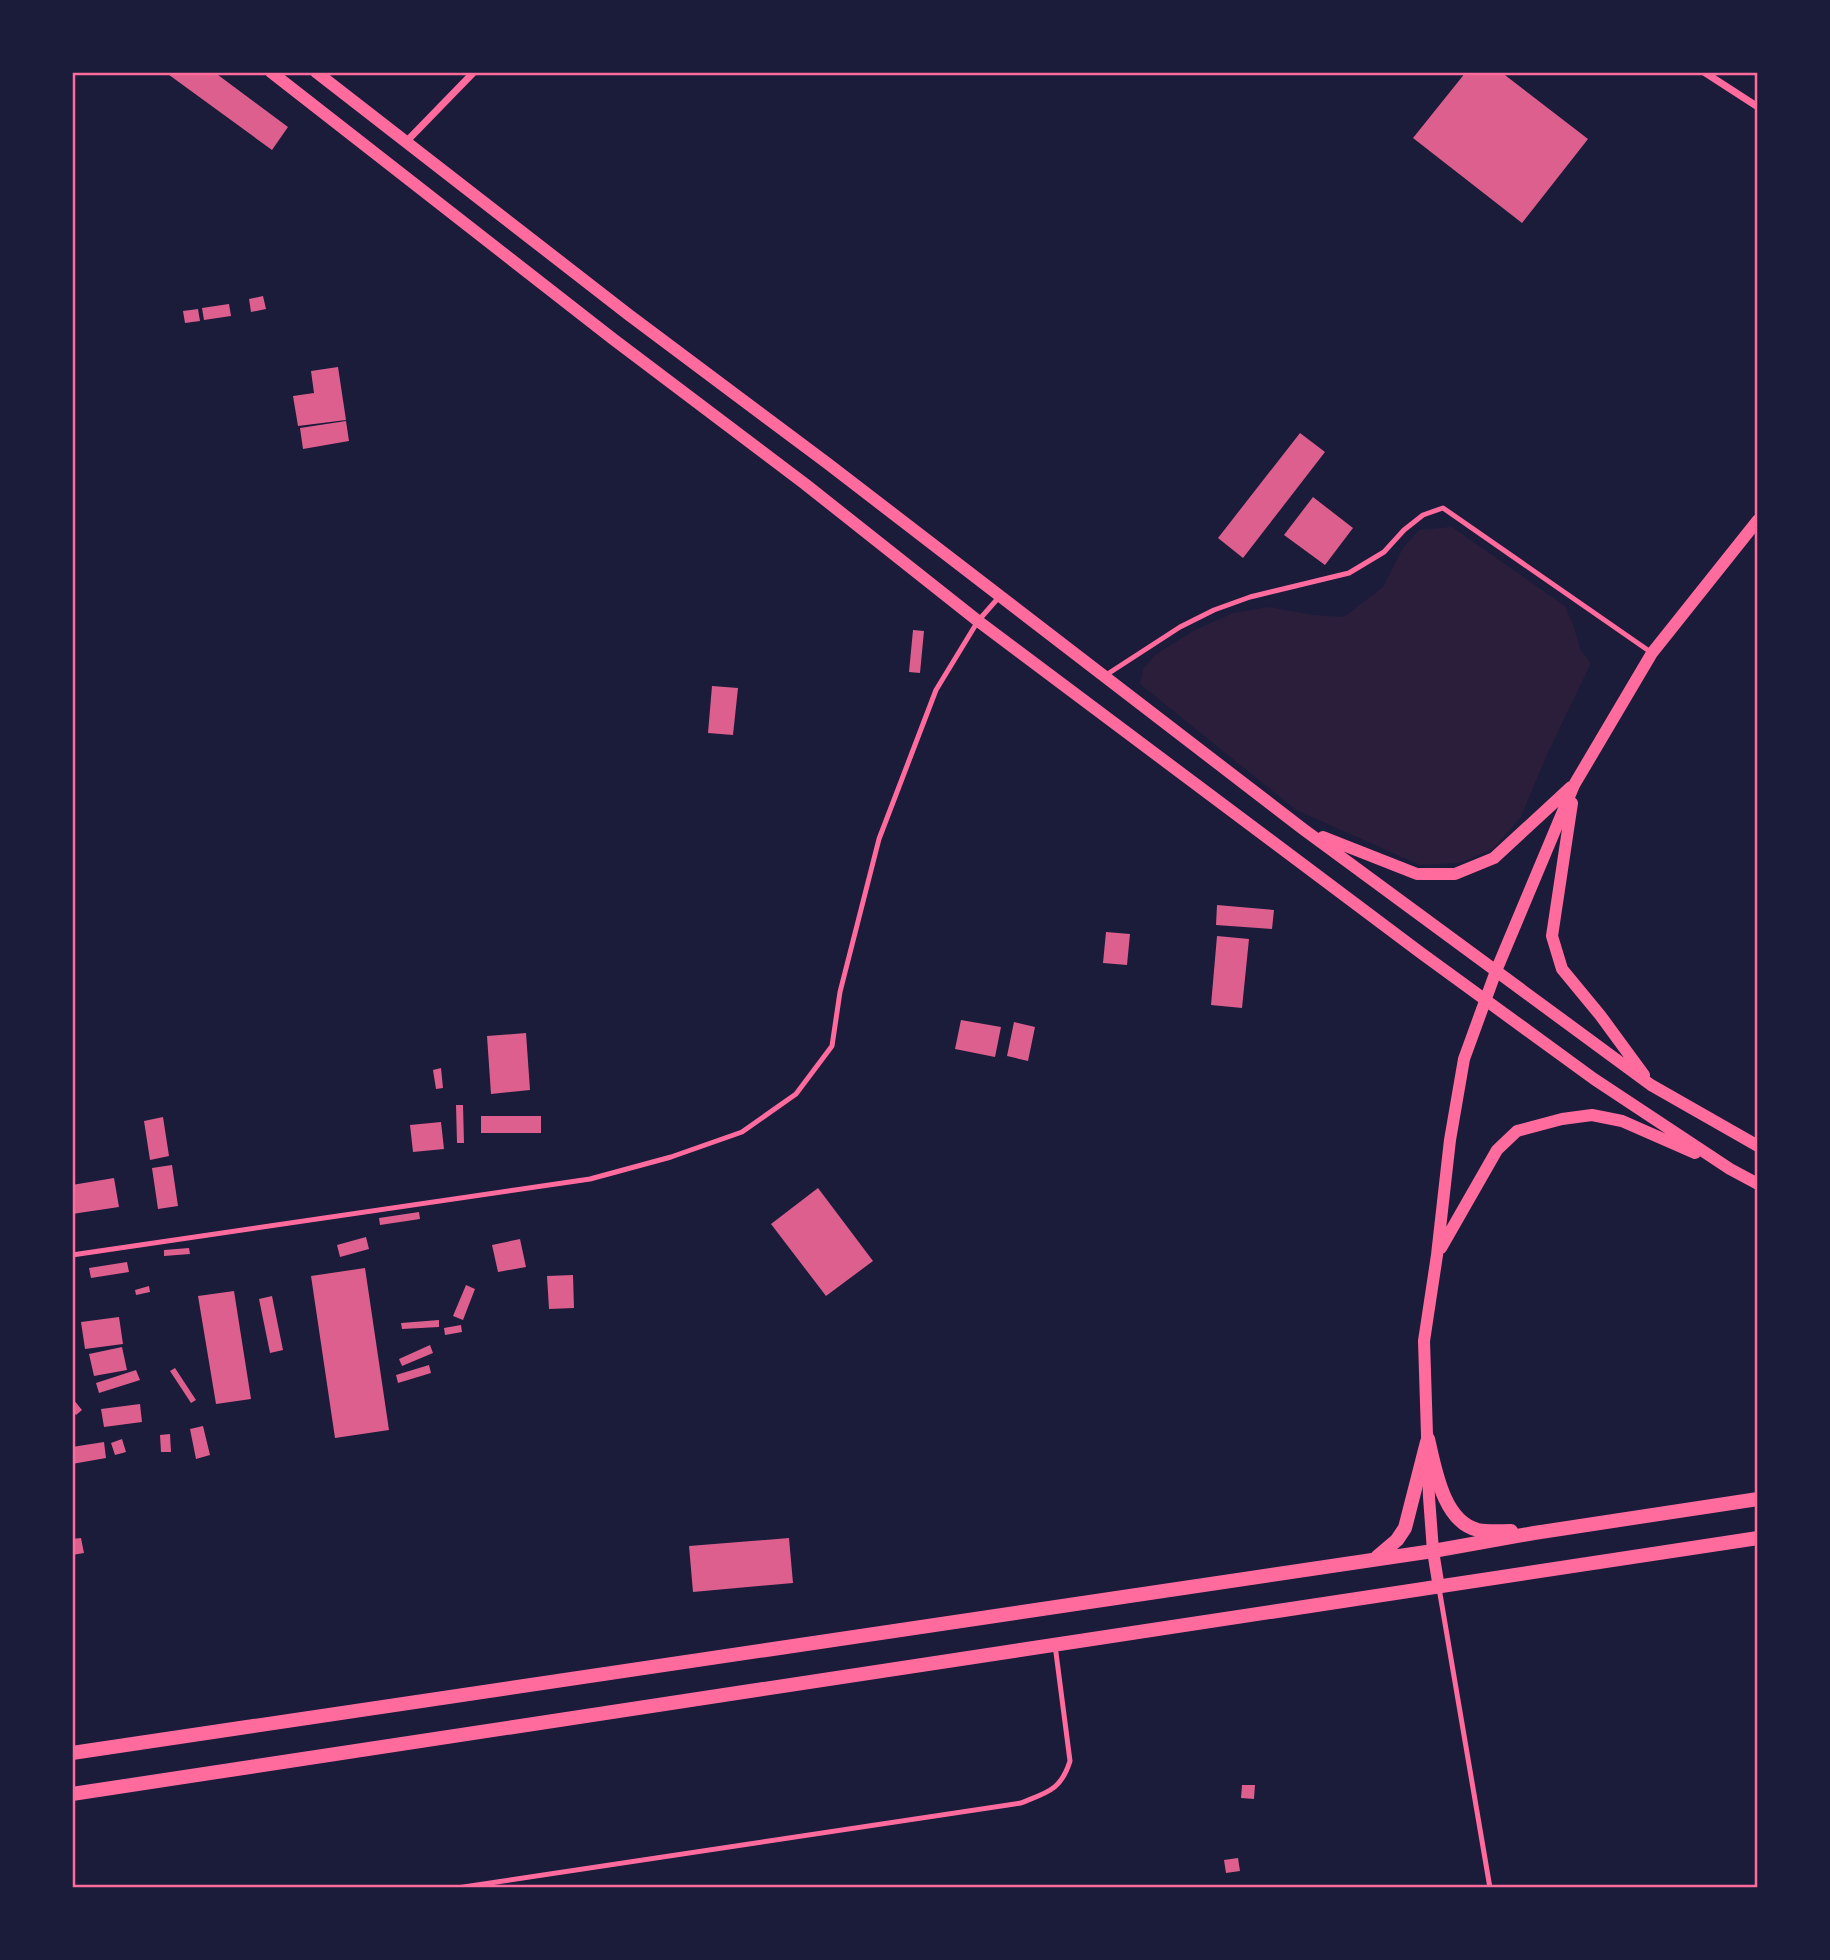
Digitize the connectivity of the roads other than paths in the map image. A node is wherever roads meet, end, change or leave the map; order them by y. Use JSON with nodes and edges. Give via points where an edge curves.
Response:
{"nodes":[{"id":1,"x":271,"y":72,"type":"edge"},
{"id":2,"x":316,"y":72,"type":"edge"},
{"id":3,"x":474,"y":72,"type":"edge"},
{"id":4,"x":1704,"y":72,"type":"edge"},
{"id":5,"x":1758,"y":107,"type":"edge"},
{"id":6,"x":405,"y":143,"type":"junction"},
{"id":7,"x":1758,"y":520,"type":"edge"},
{"id":8,"x":1000,"y":596,"type":"junction"},
{"id":9,"x":978,"y":621,"type":"junction"},
{"id":10,"x":1652,"y":653,"type":"junction"},
{"id":11,"x":1106,"y":675,"type":"junction"},
{"id":12,"x":1574,"y":785,"type":"junction"},
{"id":13,"x":1303,"y":829,"type":"junction"},
{"id":14,"x":1496,"y":971,"type":"junction"},
{"id":15,"x":1486,"y":1001,"type":"junction"},
{"id":16,"x":1651,"y":1085,"type":"junction"},
{"id":17,"x":1758,"y":1146,"type":"edge"},
{"id":18,"x":1730,"y":1169,"type":"junction"},
{"id":19,"x":1758,"y":1184,"type":"edge"},
{"id":20,"x":72,"y":1255,"type":"edge"},
{"id":21,"x":1437,"y":1255,"type":"junction"},
{"id":22,"x":1428,"y":1439,"type":"junction"},
{"id":23,"x":1758,"y":1499,"type":"edge"},
{"id":24,"x":1534,"y":1533,"type":"junction"},
{"id":25,"x":1758,"y":1538,"type":"edge"},
{"id":26,"x":1433,"y":1551,"type":"junction"},
{"id":27,"x":1376,"y":1558,"type":"junction"},
{"id":28,"x":1439,"y":1588,"type":"junction"},
{"id":29,"x":1055,"y":1645,"type":"junction"},
{"id":30,"x":72,"y":1753,"type":"edge"},
{"id":31,"x":72,"y":1794,"type":"edge"},
{"id":32,"x":457,"y":1888,"type":"edge"},
{"id":33,"x":1490,"y":1888,"type":"edge"}],
"edges":[{"from":1,"to":9,"type":"street"},
{"from":2,"to":6,"type":"street"},
{"from":3,"to":6,"type":"street"},
{"from":4,"to":5,"type":"street"},
{"from":6,"to":8,"type":"street"},
{"from":7,"to":10,"type":"street"},
{"from":8,"to":9,"type":"lane"},
{"from":8,"to":11,"type":"street"},
{"from":9,"to":15,"type":"street"},
{"from":9,"to":20,"type":"lane","via":[[936,690],[879,839],[840,992],[832,1046],[796,1094],[742,1132],[590,1179]]},
{"from":10,"to":11,"type":"lane","via":[[1443,508],[1423,515],[1384,552],[1349,573],[1214,610]]},
{"from":10,"to":12,"type":"street"},
{"from":11,"to":13,"type":"street"},
{"from":12,"to":13,"type":"street","via":[[1494,858],[1455,874],[1417,874]]},
{"from":12,"to":14,"type":"street"},
{"from":12,"to":16,"type":"street","via":[[1552,936],[1562,969]]},
{"from":13,"to":14,"type":"street"},
{"from":14,"to":15,"type":"street"},
{"from":14,"to":16,"type":"street"},
{"from":15,"to":18,"type":"street"},
{"from":15,"to":21,"type":"street","via":[[1464,1059]]},
{"from":16,"to":17,"type":"street"},
{"from":18,"to":19,"type":"street"},
{"from":18,"to":21,"type":"street","via":[[1622,1121],[1592,1115],[1517,1131],[1497,1150]]},
{"from":21,"to":22,"type":"street","via":[[1424,1341]]},
{"from":22,"to":24,"type":"main road","via":[[1441,1491],[1464,1523],[1477,1530]]},
{"from":22,"to":26,"type":"street"},
{"from":22,"to":27,"type":"main road","via":[[1405,1528]]},
{"from":23,"to":24,"type":"main road"},
{"from":24,"to":26,"type":"main road"},
{"from":25,"to":28,"type":"main road"},
{"from":26,"to":27,"type":"main road"},
{"from":26,"to":28,"type":"street"},
{"from":27,"to":30,"type":"main road"},
{"from":28,"to":29,"type":"main road"},
{"from":28,"to":33,"type":"lane"},
{"from":29,"to":31,"type":"main road"},
{"from":29,"to":32,"type":"lane","via":[[1070,1761],[1065,1777],[1051,1791],[1021,1803]]}]}
